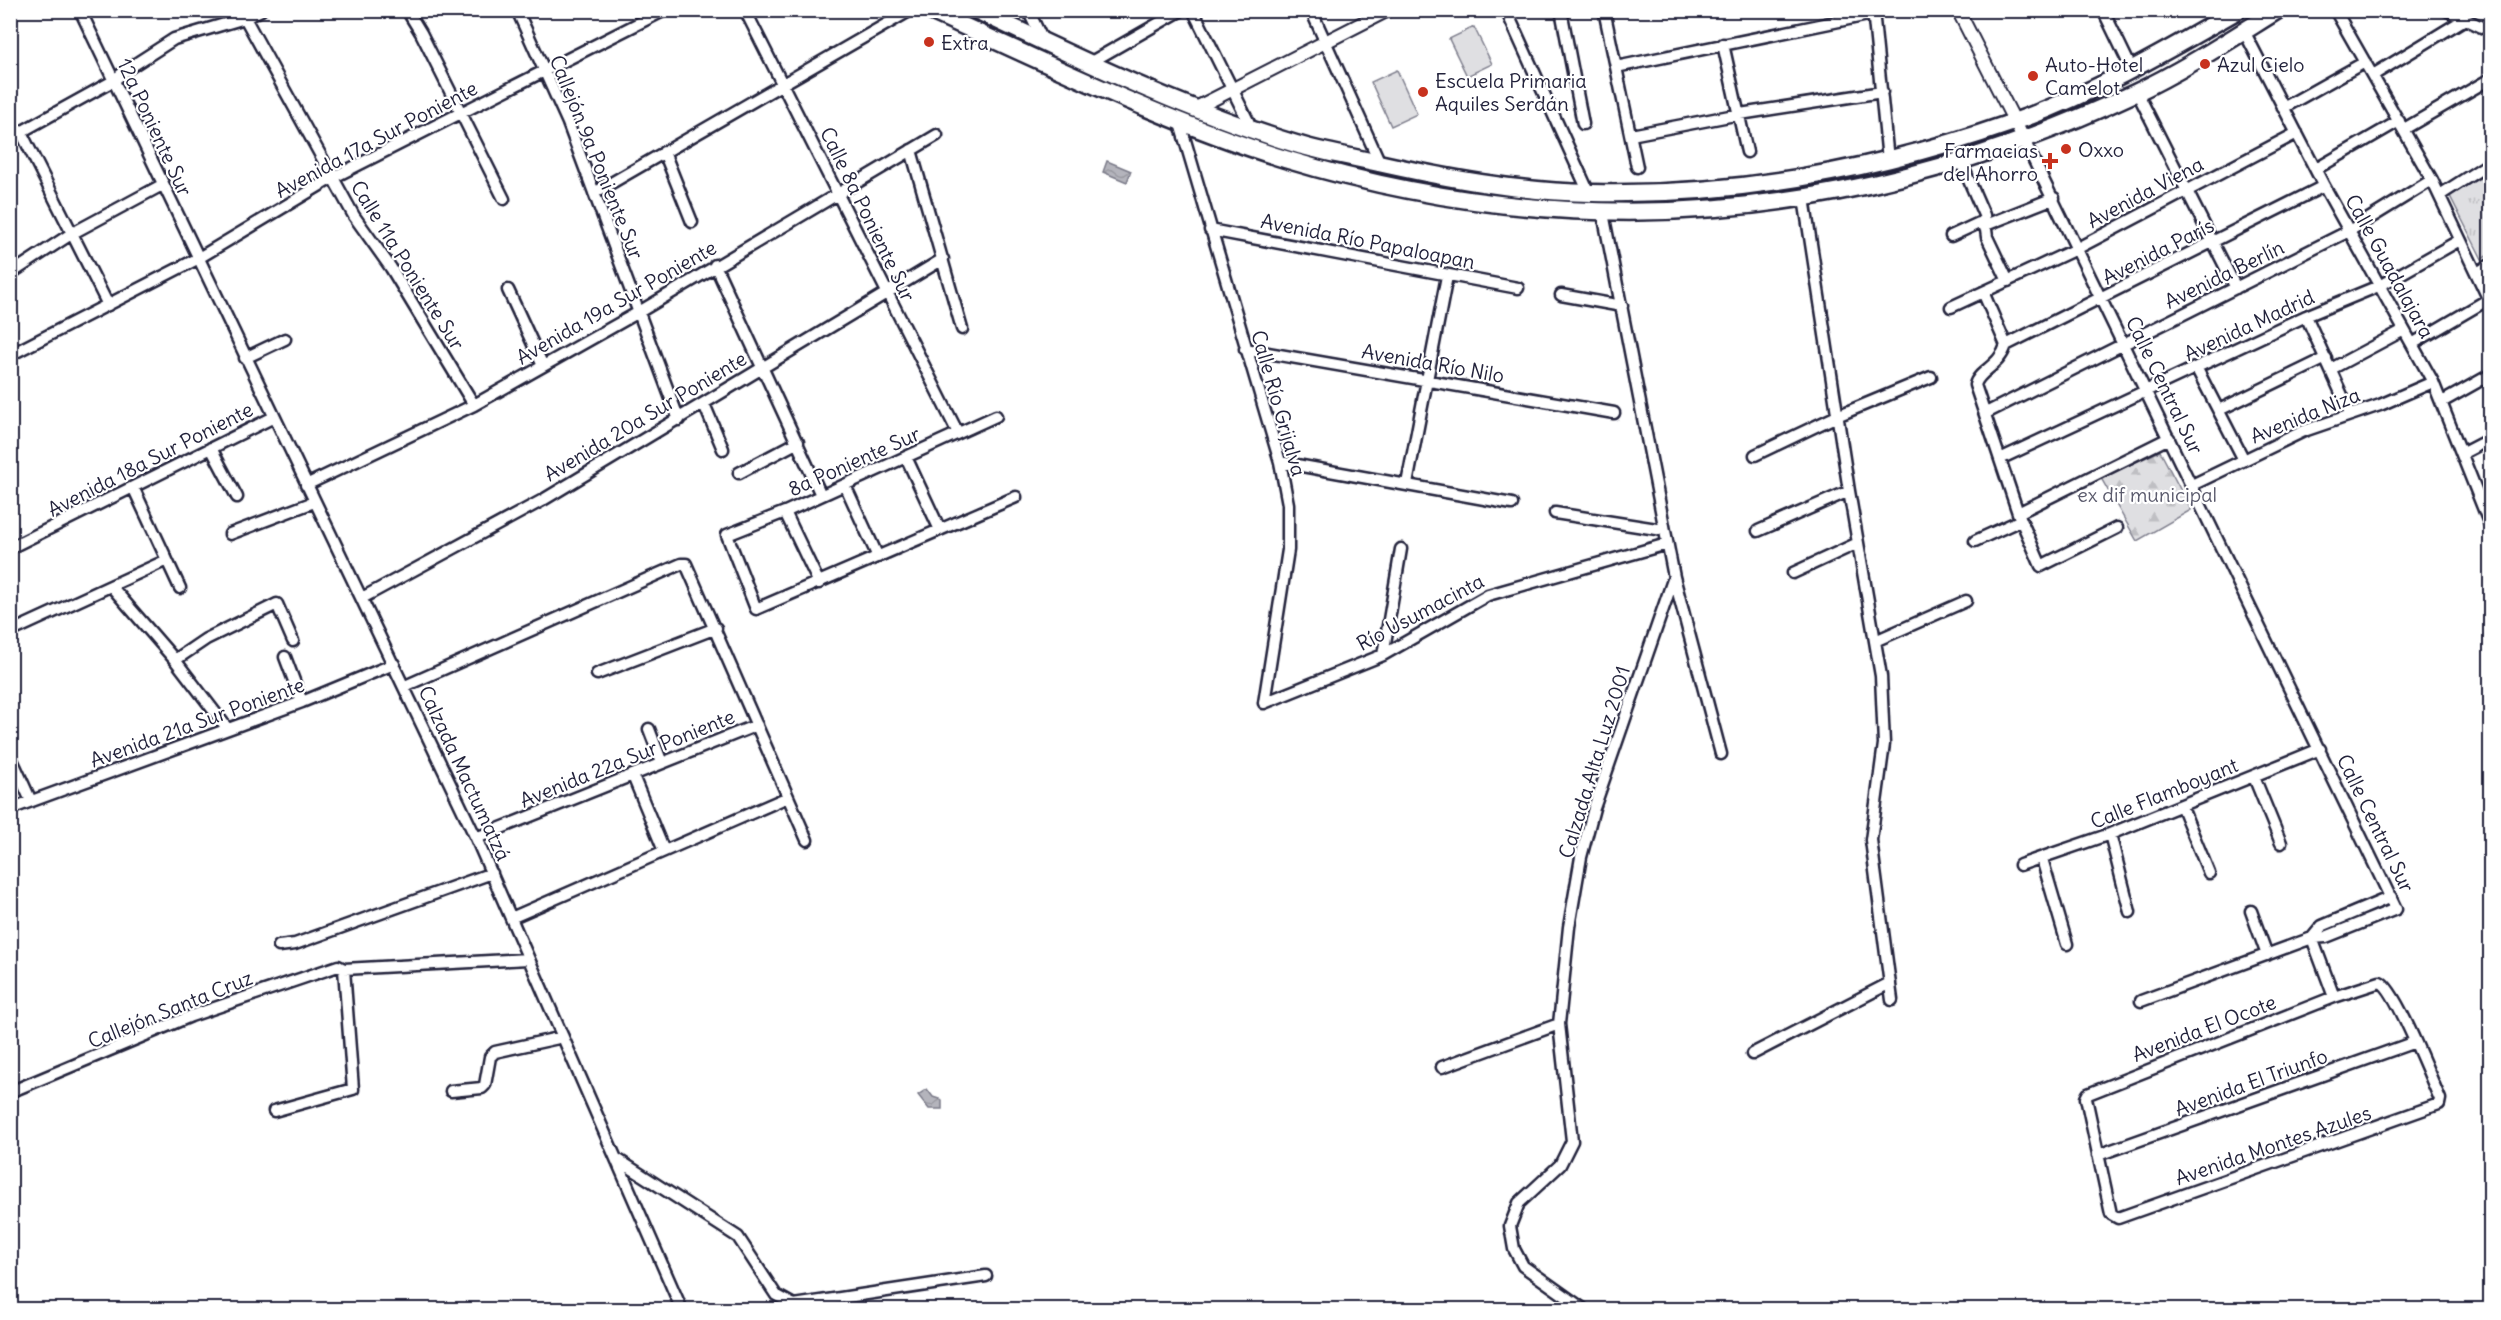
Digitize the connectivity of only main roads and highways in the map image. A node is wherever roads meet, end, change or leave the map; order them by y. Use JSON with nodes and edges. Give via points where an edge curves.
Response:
{"nodes":[{"id":1,"x":928,"y":10,"type":"edge"},
{"id":2,"x":976,"y":10,"type":"edge"},
{"id":3,"x":2238,"y":10,"type":"edge"},
{"id":4,"x":2278,"y":10,"type":"edge"}],
"edges":[{"from":1,"to":4,"type":"main road","via":[[1179,120],[1281,158],[1457,200],[1603,213],[1711,210],[1804,198],[1881,184],[1961,162],[2138,92]]},
{"from":2,"to":3,"type":"main road","via":[[1196,108],[1299,145],[1454,180],[1589,193],[1699,190],[1787,180],[1888,160],[2013,122],[2132,70]]}]}
